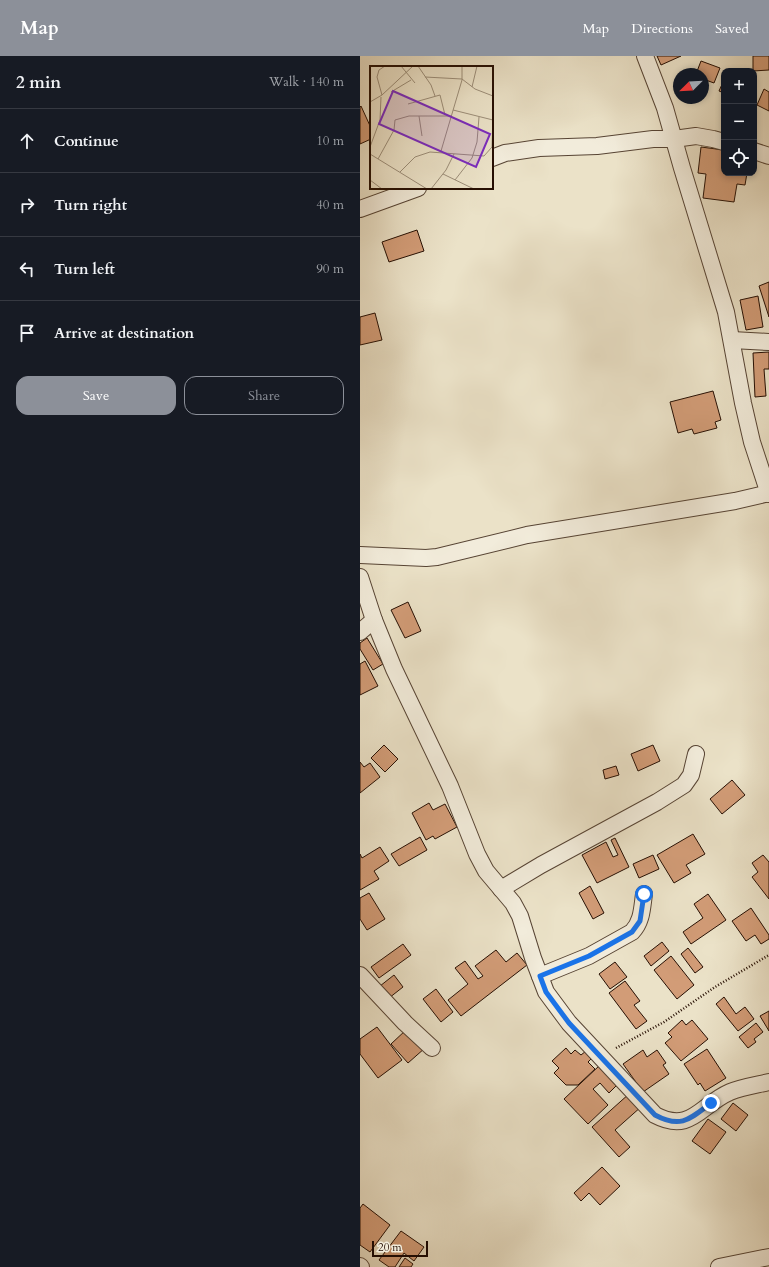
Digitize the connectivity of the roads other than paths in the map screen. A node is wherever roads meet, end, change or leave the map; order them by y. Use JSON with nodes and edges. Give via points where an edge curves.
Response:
{"nodes":[{"id":1,"x":645,"y":56,"type":"edge"},
{"id":2,"x":674,"y":140,"type":"junction"},
{"id":3,"x":721,"y":141,"type":"edge"},
{"id":4,"x":757,"y":152,"type":"edge"},
{"id":5,"x":769,"y":156,"type":"edge"},
{"id":6,"x":493,"y":158,"type":"edge"},
{"id":7,"x":415,"y":189,"type":"edge"},
{"id":8,"x":360,"y":209,"type":"edge"},
{"id":9,"x":732,"y":340,"type":"junction"},
{"id":10,"x":769,"y":342,"type":"edge"},
{"id":11,"x":769,"y":494,"type":"edge"},
{"id":12,"x":360,"y":555,"type":"edge"},
{"id":13,"x":360,"y":577,"type":"edge"},
{"id":14,"x":374,"y":620,"type":"junction"},
{"id":15,"x":360,"y":632,"type":"edge"},
{"id":16,"x":696,"y":754,"type":"dead end"},
{"id":17,"x":501,"y":889,"type":"junction"},
{"id":18,"x":644,"y":894,"type":"dead end"},
{"id":19,"x":360,"y":975,"type":"edge"},
{"id":20,"x":540,"y":976,"type":"junction"},
{"id":21,"x":432,"y":1048,"type":"dead end"},
{"id":22,"x":769,"y":1082,"type":"edge"},
{"id":23,"x":769,"y":1257,"type":"edge"},
{"id":24,"x":722,"y":1266,"type":"edge"}],
"edges":[{"from":1,"to":2,"type":"street"},
{"from":2,"to":3,"type":"street","via":[[696,136]]},
{"from":2,"to":6,"type":"street","via":[[653,139],[597,146],[539,148],[505,153]]},
{"from":2,"to":9,"type":"street","via":[[720,290]]},
{"from":4,"to":5,"type":"street"},
{"from":7,"to":8,"type":"street"},
{"from":9,"to":10,"type":"street"},
{"from":9,"to":11,"type":"street","via":[[752,442]]},
{"from":11,"to":12,"type":"street","via":[[527,535],[438,557]]},
{"from":13,"to":14,"type":"street"},
{"from":14,"to":15,"type":"street"},
{"from":14,"to":17,"type":"street","via":[[394,669],[450,786],[477,854],[493,882]]},
{"from":16,"to":17,"type":"street","via":[[691,775],[684,785]]},
{"from":17,"to":20,"type":"street","via":[[520,916]]},
{"from":18,"to":20,"type":"street","via":[[640,921],[632,932],[589,956]]},
{"from":19,"to":21,"type":"street"},
{"from":20,"to":22,"type":"street","via":[[546,992],[569,1023],[655,1115],[665,1121],[682,1122],[729,1093]]},
{"from":23,"to":24,"type":"street"}]}
